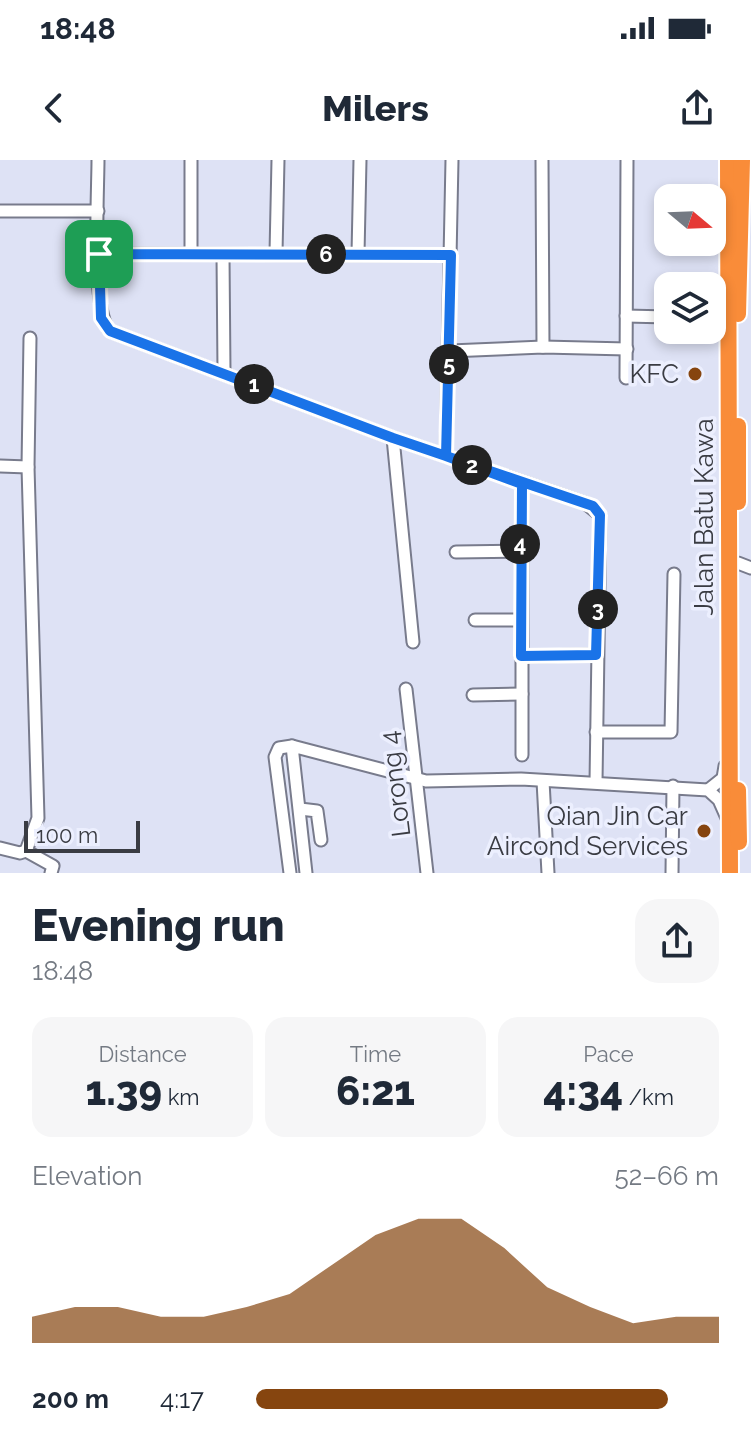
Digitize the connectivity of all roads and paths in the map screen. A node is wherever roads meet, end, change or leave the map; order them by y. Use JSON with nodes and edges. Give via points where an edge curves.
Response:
{"nodes":[{"id":1,"x":98,"y":160,"type":"edge"},
{"id":2,"x":191,"y":160,"type":"edge"},
{"id":3,"x":278,"y":160,"type":"edge"},
{"id":4,"x":360,"y":160,"type":"edge"},
{"id":5,"x":452,"y":160,"type":"edge"},
{"id":6,"x":542,"y":160,"type":"edge"},
{"id":7,"x":627,"y":160,"type":"edge"},
{"id":8,"x":728,"y":160,"type":"edge"},
{"id":9,"x":742,"y":160,"type":"edge"},
{"id":10,"x":0,"y":211,"type":"edge"},
{"id":11,"x":98,"y":211,"type":"junction"},
{"id":12,"x":191,"y":253,"type":"junction"},
{"id":13,"x":276,"y":253,"type":"junction"},
{"id":14,"x":99,"y":254,"type":"junction"},
{"id":15,"x":358,"y":254,"type":"junction"},
{"id":16,"x":223,"y":255,"type":"junction"},
{"id":17,"x":451,"y":255,"type":"junction"},
{"id":18,"x":626,"y":316,"type":"junction"},
{"id":19,"x":654,"y":317,"type":"edge"},
{"id":20,"x":30,"y":338,"type":"dead end"},
{"id":21,"x":543,"y":347,"type":"junction"},
{"id":22,"x":627,"y":349,"type":"junction"},
{"id":23,"x":450,"y":351,"type":"junction"},
{"id":24,"x":224,"y":372,"type":"junction"},
{"id":25,"x":626,"y":378,"type":"dead end"},
{"id":26,"x":393,"y":438,"type":"junction"},
{"id":27,"x":446,"y":456,"type":"junction"},
{"id":28,"x":0,"y":466,"type":"edge"},
{"id":29,"x":28,"y":467,"type":"junction"},
{"id":30,"x":522,"y":484,"type":"junction"},
{"id":31,"x":520,"y":551,"type":"junction"},
{"id":32,"x":456,"y":552,"type":"dead end"},
{"id":33,"x":744,"y":566,"type":"edge"},
{"id":34,"x":674,"y":574,"type":"dead end"},
{"id":35,"x":475,"y":620,"type":"dead end"},
{"id":36,"x":520,"y":620,"type":"junction"},
{"id":37,"x":413,"y":642,"type":"dead end"},
{"id":38,"x":596,"y":655,"type":"junction"},
{"id":39,"x":521,"y":656,"type":"junction"},
{"id":40,"x":406,"y":689,"type":"dead end"},
{"id":41,"x":522,"y":694,"type":"junction"},
{"id":42,"x":473,"y":695,"type":"dead end"},
{"id":43,"x":596,"y":732,"type":"junction"},
{"id":44,"x":292,"y":746,"type":"junction"},
{"id":45,"x":522,"y":755,"type":"dead end"},
{"id":46,"x":728,"y":756,"type":"junction"},
{"id":47,"x":418,"y":779,"type":"junction"},
{"id":48,"x":543,"y":781,"type":"junction"},
{"id":49,"x":596,"y":782,"type":"junction"},
{"id":50,"x":673,"y":786,"type":"junction"},
{"id":51,"x":708,"y":790,"type":"junction"},
{"id":52,"x":300,"y":809,"type":"junction"},
{"id":53,"x":727,"y":818,"type":"junction"},
{"id":54,"x":321,"y":840,"type":"dead end"},
{"id":55,"x":0,"y":848,"type":"edge"},
{"id":56,"x":26,"y":851,"type":"junction"},
{"id":57,"x":52,"y":870,"type":"edge"},
{"id":58,"x":290,"y":873,"type":"edge"},
{"id":59,"x":306,"y":873,"type":"edge"},
{"id":60,"x":427,"y":873,"type":"edge"},
{"id":61,"x":548,"y":873,"type":"edge"},
{"id":62,"x":672,"y":873,"type":"edge"},
{"id":63,"x":730,"y":873,"type":"edge"},
{"id":64,"x":741,"y":873,"type":"edge"}],
"edges":[{"from":1,"to":11,"type":"street"},
{"from":2,"to":12,"type":"street"},
{"from":3,"to":13,"type":"street"},
{"from":4,"to":15,"type":"street"},
{"from":5,"to":17,"type":"street"},
{"from":6,"to":21,"type":"street"},
{"from":7,"to":18,"type":"street"},
{"from":8,"to":46,"type":"highway","name":"Jalan Batu Kawa"},
{"from":9,"to":33,"type":"highway","name":"Jalan Batu Kawa"},
{"from":10,"to":11,"type":"street"},
{"from":11,"to":14,"type":"street"},
{"from":12,"to":14,"type":"street"},
{"from":12,"to":16,"type":"street"},
{"from":13,"to":15,"type":"street"},
{"from":13,"to":16,"type":"street"},
{"from":14,"to":24,"type":"street","via":[[101,318],[110,331]]},
{"from":15,"to":17,"type":"street"},
{"from":16,"to":24,"type":"street"},
{"from":17,"to":23,"type":"street"},
{"from":18,"to":19,"type":"street"},
{"from":18,"to":22,"type":"street"},
{"from":20,"to":29,"type":"street"},
{"from":21,"to":22,"type":"street"},
{"from":21,"to":23,"type":"street"},
{"from":22,"to":25,"type":"street"},
{"from":23,"to":27,"type":"street"},
{"from":24,"to":26,"type":"street"},
{"from":26,"to":27,"type":"street"},
{"from":26,"to":37,"type":"street"},
{"from":27,"to":30,"type":"street"},
{"from":28,"to":29,"type":"street"},
{"from":29,"to":56,"type":"street","via":[[38,818]]},
{"from":30,"to":31,"type":"street"},
{"from":30,"to":38,"type":"street","via":[[593,506],[600,515]]},
{"from":31,"to":32,"type":"street"},
{"from":31,"to":36,"type":"street"},
{"from":33,"to":64,"type":"highway","name":"Jalan Batu Kawa"},
{"from":34,"to":43,"type":"street","via":[[671,732]]},
{"from":35,"to":36,"type":"street"},
{"from":36,"to":39,"type":"street"},
{"from":38,"to":39,"type":"street"},
{"from":38,"to":43,"type":"street"},
{"from":39,"to":41,"type":"street"},
{"from":40,"to":47,"type":"street","name":"Lorong 4"},
{"from":41,"to":42,"type":"street"},
{"from":41,"to":45,"type":"street"},
{"from":43,"to":49,"type":"street"},
{"from":44,"to":47,"type":"street"},
{"from":44,"to":52,"type":"street"},
{"from":44,"to":58,"type":"street","via":[[279,748],[275,757]]},
{"from":46,"to":51,"type":"street","via":[[723,778]]},
{"from":46,"to":53,"type":"highway","name":"Jalan Batu Kawa"},
{"from":47,"to":48,"type":"street"},
{"from":47,"to":60,"type":"street","name":"Lorong 4"},
{"from":48,"to":49,"type":"street"},
{"from":48,"to":61,"type":"street"},
{"from":49,"to":50,"type":"street"},
{"from":50,"to":51,"type":"street"},
{"from":50,"to":62,"type":"street"},
{"from":51,"to":53,"type":"street"},
{"from":52,"to":54,"type":"street","via":[[317,811]]},
{"from":52,"to":59,"type":"street"},
{"from":53,"to":63,"type":"highway","name":"Jalan Batu Kawa"},
{"from":55,"to":56,"type":"street"},
{"from":56,"to":57,"type":"street"}]}
